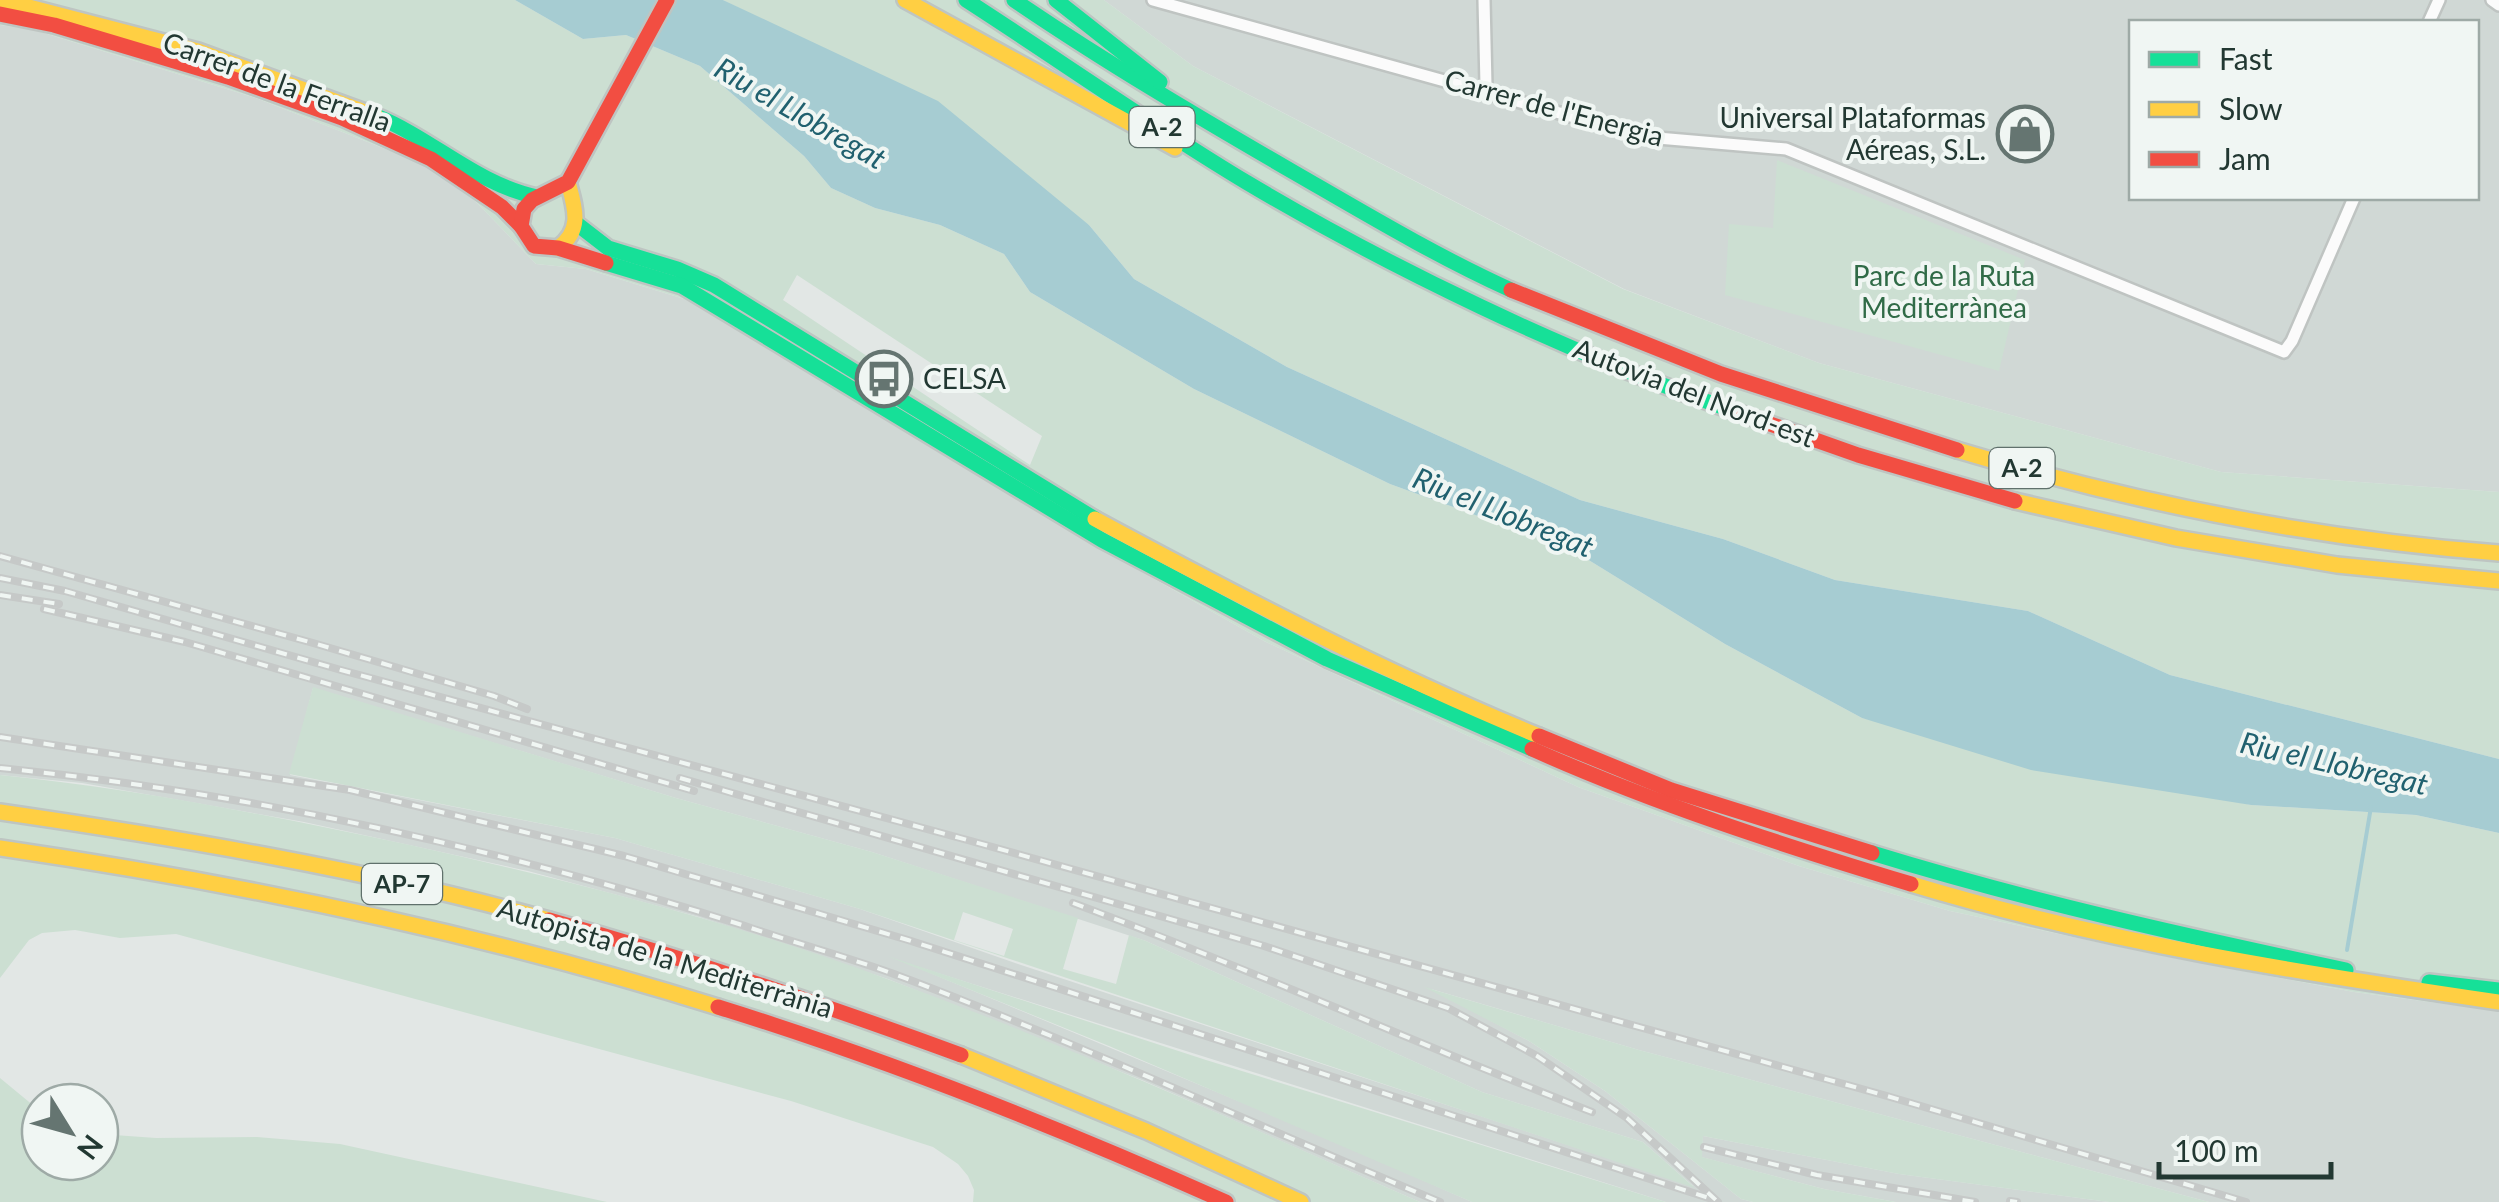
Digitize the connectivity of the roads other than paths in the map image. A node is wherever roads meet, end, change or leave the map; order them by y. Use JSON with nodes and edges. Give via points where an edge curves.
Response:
{"nodes":[{"id":1,"x":2,"y":0,"type":"edge"},
{"id":2,"x":666,"y":0,"type":"edge"},
{"id":3,"x":906,"y":0,"type":"edge"},
{"id":4,"x":966,"y":0,"type":"edge"},
{"id":5,"x":1014,"y":0,"type":"edge"},
{"id":6,"x":1056,"y":0,"type":"edge"},
{"id":7,"x":1153,"y":0,"type":"edge"},
{"id":8,"x":1484,"y":0,"type":"edge"},
{"id":9,"x":2492,"y":0,"type":"edge"},
{"id":10,"x":2499,"y":5,"type":"edge"},
{"id":11,"x":0,"y":14,"type":"edge"},
{"id":12,"x":1483,"y":92,"type":"junction"},
{"id":13,"x":1213,"y":126,"type":"junction"},
{"id":14,"x":568,"y":182,"type":"junction"},
{"id":15,"x":1258,"y":189,"type":"junction"},
{"id":16,"x":542,"y":195,"type":"junction"},
{"id":17,"x":2353,"y":200,"type":"edge"},
{"id":18,"x":575,"y":216,"type":"junction"},
{"id":19,"x":522,"y":226,"type":"junction"},
{"id":20,"x":558,"y":248,"type":"junction"},
{"id":21,"x":2499,"y":553,"type":"edge"},
{"id":22,"x":2499,"y":582,"type":"edge"},
{"id":23,"x":0,"y":812,"type":"edge"},
{"id":24,"x":0,"y":848,"type":"edge"},
{"id":25,"x":2499,"y":990,"type":"edge"},
{"id":26,"x":2499,"y":1002,"type":"edge"},
{"id":27,"x":1226,"y":1202,"type":"edge"},
{"id":28,"x":1301,"y":1202,"type":"edge"}],
"edges":[{"from":1,"to":16,"type":"main road","name":"Carrer de la Ferralla","via":[[129,31],[326,95],[432,142],[490,185],[510,194]]},
{"from":2,"to":14,"type":"main road"},
{"from":3,"to":15,"type":"main road"},
{"from":4,"to":15,"type":"main road","name":"Autovia del Nord-est","number":"A-2"},
{"from":5,"to":13,"type":"main road","name":"Autovia del Nord-est","number":"A-2"},
{"from":6,"to":13,"type":"main road"},
{"from":7,"to":12,"type":"street","name":"Carrer de l'Energia"},
{"from":8,"to":12,"type":"street"},
{"from":9,"to":10,"type":"street"},
{"from":11,"to":19,"type":"main road","name":"Carrer de la Ferralla","via":[[228,77],[342,118],[431,158]]},
{"from":12,"to":17,"type":"street","name":"Carrer de l'Energia","via":[[1646,137],[1786,149],[2284,352]]},
{"from":13,"to":21,"type":"main road","name":"Autovia del Nord-est","number":"A-2","via":[[1477,274],[1618,336],[1812,408],[2168,505]]},
{"from":14,"to":16,"type":"main road"},
{"from":14,"to":18,"type":"main road"},
{"from":15,"to":22,"type":"main road","name":"Autovia del Nord-est","number":"A-2","via":[[1608,363],[1840,449],[2122,528],[2273,555]]},
{"from":16,"to":18,"type":"main road","via":[[562,197]]},
{"from":16,"to":19,"type":"main road","via":[[524,209]]},
{"from":18,"to":20,"type":"main road","via":[[573,236]]},
{"from":18,"to":25,"type":"main road","via":[[608,248],[714,285],[1020,474],[1224,588],[1454,702],[1671,790],[1979,886],[2162,931],[2361,974]]},
{"from":19,"to":20,"type":"main road","via":[[534,246]]},
{"from":20,"to":26,"type":"main road","via":[[682,286],[1102,540],[1327,659],[1590,775],[1759,838],[2091,932],[2273,969]]},
{"from":23,"to":28,"type":"main road","name":"Autopista de la Mediterrània","number":"AP-7","via":[[265,854],[480,902],[669,955],[950,1050]]},
{"from":24,"to":27,"type":"main road","name":"Autopista de la Mediterrània","number":"AP-7","via":[[320,902],[642,984],[891,1063]]}]}
